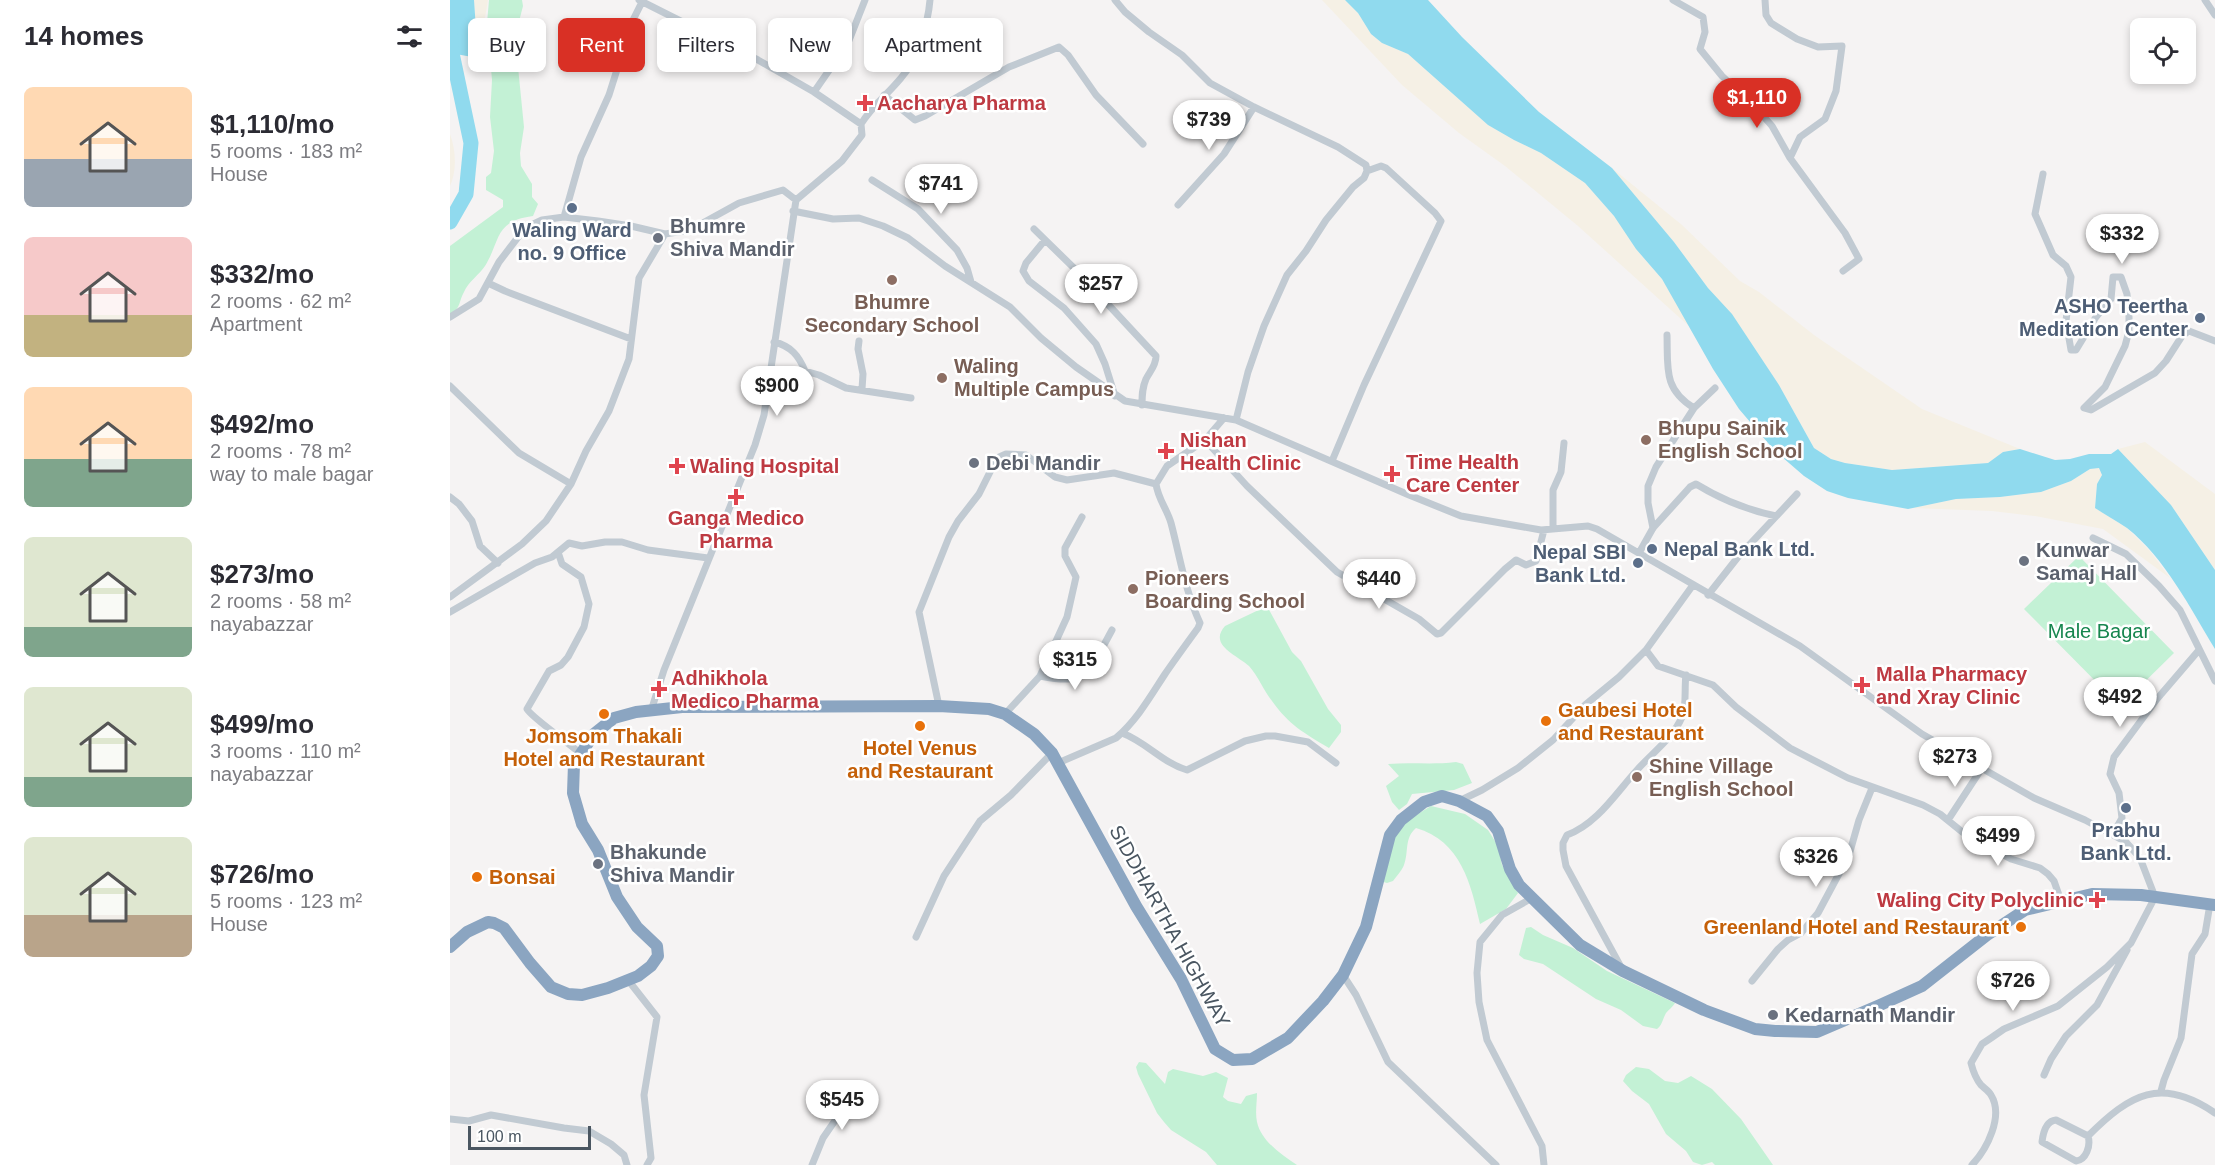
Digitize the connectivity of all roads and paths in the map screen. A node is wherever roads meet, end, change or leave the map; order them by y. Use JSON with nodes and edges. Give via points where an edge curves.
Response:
{"nodes":[{"id":1,"x":866,"y":0,"type":"edge"},
{"id":2,"x":930,"y":0,"type":"edge"},
{"id":3,"x":1115,"y":0,"type":"edge"},
{"id":4,"x":1673,"y":0,"type":"edge"},
{"id":5,"x":1765,"y":0,"type":"edge"},
{"id":6,"x":2205,"y":0,"type":"edge"},
{"id":7,"x":640,"y":1,"type":"edge"},
{"id":8,"x":2215,"y":15,"type":"edge"},
{"id":9,"x":814,"y":92,"type":"junction"},
{"id":10,"x":884,"y":95,"type":"junction"},
{"id":11,"x":1254,"y":107,"type":"junction"},
{"id":12,"x":861,"y":124,"type":"junction"},
{"id":13,"x":1143,"y":144,"type":"dead end"},
{"id":14,"x":1790,"y":158,"type":"junction"},
{"id":15,"x":1367,"y":171,"type":"junction"},
{"id":16,"x":2043,"y":174,"type":"dead end"},
{"id":17,"x":872,"y":180,"type":"dead end"},
{"id":18,"x":796,"y":200,"type":"junction"},
{"id":19,"x":1178,"y":205,"type":"dead end"},
{"id":20,"x":793,"y":211,"type":"junction"},
{"id":21,"x":564,"y":218,"type":"junction"},
{"id":22,"x":1034,"y":229,"type":"dead end"},
{"id":23,"x":665,"y":234,"type":"junction"},
{"id":24,"x":1045,"y":240,"type":"junction"},
{"id":25,"x":1844,"y":271,"type":"dead end"},
{"id":26,"x":971,"y":282,"type":"junction"},
{"id":27,"x":488,"y":283,"type":"junction"},
{"id":28,"x":450,"y":317,"type":"edge"},
{"id":29,"x":1667,"y":335,"type":"dead end"},
{"id":30,"x":631,"y":339,"type":"junction"},
{"id":31,"x":859,"y":341,"type":"dead end"},
{"id":32,"x":2215,"y":341,"type":"edge"},
{"id":33,"x":774,"y":342,"type":"junction"},
{"id":34,"x":450,"y":386,"type":"edge"},
{"id":35,"x":1715,"y":388,"type":"dead end"},
{"id":36,"x":862,"y":389,"type":"junction"},
{"id":37,"x":1115,"y":396,"type":"junction"},
{"id":38,"x":910,"y":398,"type":"dead end"},
{"id":39,"x":1142,"y":405,"type":"junction"},
{"id":40,"x":1694,"y":408,"type":"junction"},
{"id":41,"x":1224,"y":418,"type":"junction"},
{"id":42,"x":1236,"y":420,"type":"junction"},
{"id":43,"x":1205,"y":440,"type":"junction"},
{"id":44,"x":1564,"y":443,"type":"dead end"},
{"id":45,"x":1332,"y":462,"type":"junction"},
{"id":46,"x":571,"y":484,"type":"junction"},
{"id":47,"x":1156,"y":484,"type":"junction"},
{"id":48,"x":1797,"y":494,"type":"dead end"},
{"id":49,"x":450,"y":497,"type":"edge"},
{"id":50,"x":1776,"y":516,"type":"junction"},
{"id":51,"x":1082,"y":517,"type":"dead end"},
{"id":52,"x":1653,"y":528,"type":"junction"},
{"id":53,"x":1553,"y":529,"type":"junction"},
{"id":54,"x":1544,"y":530,"type":"junction"},
{"id":55,"x":2093,"y":538,"type":"dead end"},
{"id":56,"x":558,"y":552,"type":"junction"},
{"id":57,"x":1639,"y":553,"type":"junction"},
{"id":58,"x":708,"y":558,"type":"junction"},
{"id":59,"x":498,"y":563,"type":"junction"},
{"id":60,"x":1693,"y":585,"type":"junction"},
{"id":61,"x":1708,"y":595,"type":"junction"},
{"id":62,"x":450,"y":597,"type":"edge"},
{"id":63,"x":450,"y":612,"type":"edge"},
{"id":64,"x":1112,"y":630,"type":"dead end"},
{"id":65,"x":1646,"y":650,"type":"junction"},
{"id":66,"x":2199,"y":650,"type":"junction"},
{"id":67,"x":1686,"y":675,"type":"junction"},
{"id":68,"x":1040,"y":676,"type":"junction"},
{"id":69,"x":2215,"y":681,"type":"edge"},
{"id":70,"x":939,"y":705,"type":"junction"},
{"id":71,"x":651,"y":711,"type":"junction"},
{"id":72,"x":1005,"y":714,"type":"junction"},
{"id":73,"x":1122,"y":733,"type":"junction"},
{"id":74,"x":580,"y":753,"type":"junction"},
{"id":75,"x":1055,"y":758,"type":"junction"},
{"id":76,"x":1336,"y":763,"type":"dead end"},
{"id":77,"x":1982,"y":768,"type":"junction"},
{"id":78,"x":1872,"y":788,"type":"junction"},
{"id":79,"x":1459,"y":801,"type":"junction"},
{"id":80,"x":1948,"y":820,"type":"junction"},
{"id":81,"x":2114,"y":834,"type":"junction"},
{"id":82,"x":2155,"y":897,"type":"junction"},
{"id":83,"x":1532,"y":898,"type":"junction"},
{"id":84,"x":2061,"y":901,"type":"junction"},
{"id":85,"x":2213,"y":905,"type":"edge"},
{"id":86,"x":916,"y":937,"type":"dead end"},
{"id":87,"x":2131,"y":943,"type":"junction"},
{"id":88,"x":450,"y":947,"type":"edge"},
{"id":89,"x":1623,"y":971,"type":"junction"},
{"id":90,"x":1343,"y":975,"type":"junction"},
{"id":91,"x":628,"y":980,"type":"junction"},
{"id":92,"x":1752,"y":981,"type":"dead end"},
{"id":93,"x":2044,"y":1075,"type":"dead end"},
{"id":94,"x":2161,"y":1091,"type":"junction"},
{"id":95,"x":848,"y":1093,"type":"dead end"},
{"id":96,"x":2215,"y":1113,"type":"edge"},
{"id":97,"x":450,"y":1119,"type":"edge"},
{"id":98,"x":2088,"y":1136,"type":"junction"},
{"id":99,"x":627,"y":1165,"type":"edge"},
{"id":100,"x":648,"y":1165,"type":"edge"},
{"id":101,"x":812,"y":1165,"type":"edge"},
{"id":102,"x":1496,"y":1165,"type":"edge"},
{"id":103,"x":1544,"y":1165,"type":"edge"},
{"id":104,"x":1972,"y":1165,"type":"edge"}],
"edges":[{"from":1,"to":9,"type":"street","via":[[848,43]]},
{"from":2,"to":10,"type":"street","via":[[925,31],[913,56],[903,76]]},
{"from":3,"to":11,"type":"street","via":[[1210,83]]},
{"from":4,"to":14,"type":"street","via":[[1703,17],[1705,32],[1700,49],[1772,126]]},
{"from":5,"to":14,"type":"street","via":[[1771,23],[1797,39],[1818,47],[1842,46],[1836,91],[1825,119],[1800,137]]},
{"from":6,"to":8,"type":"street"},
{"from":7,"to":9,"type":"street"},
{"from":7,"to":21,"type":"street","via":[[609,95],[581,158]]},
{"from":9,"to":12,"type":"street"},
{"from":10,"to":12,"type":"street"},
{"from":10,"to":13,"type":"street","via":[[915,120],[1009,67],[1059,47],[1095,95]]},
{"from":11,"to":15,"type":"street","via":[[1338,147],[1362,161]]},
{"from":11,"to":19,"type":"street","via":[[1224,154]]},
{"from":12,"to":18,"type":"street","via":[[862,135],[842,161]]},
{"from":14,"to":25,"type":"street","via":[[1845,233],[1859,259]]},
{"from":15,"to":42,"type":"street","via":[[1287,275],[1264,326]]},
{"from":15,"to":45,"type":"street","via":[[1386,168],[1440,221]]},
{"from":16,"to":32,"type":"street","via":[[2035,214],[2053,255],[2071,277],[2066,321],[2071,350],[2076,350],[2111,299],[2113,277],[2121,277],[2127,294],[2129,331],[2125,346],[2105,387],[2084,408],[2091,410],[2155,373],[2189,331]]},
{"from":17,"to":26,"type":"street","via":[[918,209],[957,250]]},
{"from":18,"to":20,"type":"street"},
{"from":18,"to":23,"type":"street","via":[[783,190],[773,192],[739,203],[690,230]]},
{"from":20,"to":26,"type":"street","via":[[833,219],[859,218],[883,226],[908,238]]},
{"from":20,"to":33,"type":"street"},
{"from":21,"to":23,"type":"street"},
{"from":21,"to":27,"type":"street","via":[[542,220],[525,228]]},
{"from":22,"to":24,"type":"street"},
{"from":23,"to":30,"type":"street","via":[[639,278]]},
{"from":24,"to":37,"type":"street","via":[[1023,271],[1096,344]]},
{"from":24,"to":39,"type":"street","via":[[1156,356],[1142,391]]},
{"from":26,"to":37,"type":"street","via":[[1010,307],[1041,338]]},
{"from":27,"to":28,"type":"street","via":[[479,299]]},
{"from":27,"to":30,"type":"street"},
{"from":29,"to":40,"type":"street","via":[[1671,388]]},
{"from":30,"to":46,"type":"street","via":[[629,359],[609,411]]},
{"from":31,"to":36,"type":"street"},
{"from":33,"to":36,"type":"street","via":[[790,349],[805,371],[846,388]]},
{"from":33,"to":58,"type":"street","via":[[764,415],[755,445]]},
{"from":34,"to":46,"type":"street","via":[[519,453]]},
{"from":35,"to":40,"type":"street"},
{"from":36,"to":38,"type":"street"},
{"from":37,"to":39,"type":"street"},
{"from":39,"to":41,"type":"street"},
{"from":40,"to":52,"type":"street","via":[[1648,486]]},
{"from":41,"to":42,"type":"street"},
{"from":41,"to":43,"type":"street"},
{"from":42,"to":45,"type":"street"},
{"from":43,"to":47,"type":"street","via":[[1167,466]]},
{"from":43,"to":54,"type":"street","via":[[1337,572],[1437,634],[1516,560],[1526,565],[1536,561]]},
{"from":44,"to":53,"type":"street","via":[[1561,472],[1553,490]]},
{"from":45,"to":54,"type":"street","via":[[1461,516]]},
{"from":46,"to":59,"type":"street","via":[[546,521]]},
{"from":47,"to":70,"type":"street","via":[[1114,473],[1067,480],[1055,477],[1026,455],[1006,454],[997,458],[979,494],[949,537],[921,606],[920,618]]},
{"from":47,"to":73,"type":"street","via":[[1171,521],[1200,623],[1135,721]]},
{"from":48,"to":50,"type":"street"},
{"from":49,"to":59,"type":"street","via":[[472,521],[480,546]]},
{"from":50,"to":52,"type":"street","via":[[1745,509],[1696,484]]},
{"from":50,"to":61,"type":"street"},
{"from":51,"to":68,"type":"street","via":[[1065,548],[1067,562],[1076,577],[1067,617]]},
{"from":52,"to":57,"type":"street"},
{"from":53,"to":54,"type":"street"},
{"from":53,"to":57,"type":"street","via":[[1592,527]]},
{"from":55,"to":66,"type":"street","via":[[2126,554],[2159,586],[2180,610]]},
{"from":56,"to":58,"type":"street","via":[[569,543],[582,546],[622,542],[648,550]]},
{"from":56,"to":63,"type":"street"},
{"from":56,"to":74,"type":"street","via":[[561,564],[581,577],[589,604],[568,657],[549,671],[527,709],[530,716]]},
{"from":57,"to":60,"type":"street"},
{"from":58,"to":71,"type":"street"},
{"from":59,"to":62,"type":"street"},
{"from":60,"to":61,"type":"street"},
{"from":60,"to":65,"type":"street"},
{"from":61,"to":77,"type":"street","via":[[1800,646],[1922,735]]},
{"from":64,"to":68,"type":"street","via":[[1088,671],[1070,680]]},
{"from":65,"to":67,"type":"street","via":[[1658,666]]},
{"from":65,"to":79,"type":"street","via":[[1553,740],[1518,768]]},
{"from":66,"to":69,"type":"street"},
{"from":66,"to":81,"type":"street","via":[[2114,757],[2110,774],[2119,793],[2122,818]]},
{"from":67,"to":78,"type":"street","via":[[1713,685],[1790,748]]},
{"from":67,"to":89,"type":"street","via":[[1683,716],[1610,802],[1578,831],[1567,835],[1563,843],[1566,866]]},
{"from":68,"to":72,"type":"street"},
{"from":70,"to":71,"type":"highway","name":"SIDDHARTHA HIGHWAY","via":[[682,707]]},
{"from":70,"to":72,"type":"highway","name":"SIDDHARTHA HIGHWAY"},
{"from":71,"to":74,"type":"highway","name":"SIDDHARTHA HIGHWAY","via":[[614,718],[602,726]]},
{"from":72,"to":75,"type":"highway","name":"SIDDHARTHA HIGHWAY","via":[[1034,734]]},
{"from":73,"to":75,"type":"street"},
{"from":73,"to":76,"type":"street","via":[[1187,770],[1245,741],[1266,736],[1308,742]]},
{"from":74,"to":91,"type":"highway","name":"SIDDHARTHA HIGHWAY","via":[[574,764],[573,793],[582,824],[598,850],[617,897],[637,927],[657,946],[658,956],[651,966]]},
{"from":75,"to":86,"type":"street","via":[[980,821],[944,876]]},
{"from":75,"to":90,"type":"highway","name":"SIDDHARTHA HIGHWAY","via":[[1181,979],[1215,1049],[1233,1060],[1252,1059],[1288,1038]]},
{"from":77,"to":80,"type":"street"},
{"from":77,"to":81,"type":"street","via":[[2034,798]]},
{"from":78,"to":80,"type":"street","via":[[1923,805]]},
{"from":78,"to":92,"type":"street","via":[[1849,855],[1818,913],[1801,933],[1778,949]]},
{"from":79,"to":83,"type":"highway","name":"SIDDHARTHA HIGHWAY","via":[[1487,816],[1498,831],[1510,869]]},
{"from":79,"to":90,"type":"highway","name":"SIDDHARTHA HIGHWAY","via":[[1442,796],[1424,802],[1401,820],[1390,835],[1366,927]]},
{"from":80,"to":84,"type":"street","via":[[1966,835],[2011,859],[2040,868],[2054,882]]},
{"from":81,"to":82,"type":"street","via":[[2140,858]]},
{"from":82,"to":84,"type":"highway","name":"SIDDHARTHA HIGHWAY","via":[[2092,894]]},
{"from":82,"to":85,"type":"highway","name":"SIDDHARTHA HIGHWAY"},
{"from":82,"to":87,"type":"street"},
{"from":83,"to":89,"type":"highway","name":"SIDDHARTHA HIGHWAY","via":[[1580,945]]},
{"from":83,"to":103,"type":"street","via":[[1502,915],[1480,942],[1477,973],[1487,1040],[1542,1146]]},
{"from":84,"to":89,"type":"highway","name":"SIDDHARTHA HIGHWAY","via":[[2025,909],[1922,986],[1817,1032],[1755,1029],[1704,1010]]},
{"from":85,"to":94,"type":"street","via":[[2205,934],[2192,954],[2181,1038]]},
{"from":87,"to":93,"type":"street","via":[[2097,1005],[2066,1036]]},
{"from":87,"to":104,"type":"street","via":[[2058,1006],[2004,1029],[1982,1044],[1971,1063],[1979,1083],[1991,1094],[1994,1126],[1980,1157]]},
{"from":88,"to":91,"type":"highway","name":"SIDDHARTHA HIGHWAY","via":[[467,932],[494,923],[504,928],[551,987],[582,995]]},
{"from":90,"to":102,"type":"street","via":[[1388,1062]]},
{"from":91,"to":100,"type":"street","via":[[657,1017],[644,1095],[651,1158]]},
{"from":94,"to":96,"type":"street","via":[[2187,1097]]},
{"from":94,"to":98,"type":"street","via":[[2121,1106]]},
{"from":95,"to":101,"type":"street"},
{"from":97,"to":99,"type":"street","via":[[469,1121],[491,1115],[589,1131],[624,1155]]},
{"from":98,"to":98,"type":"street","via":[[2090,1142],[2084,1158],[2076,1161],[2042,1142],[2048,1123],[2056,1120]]}]}
